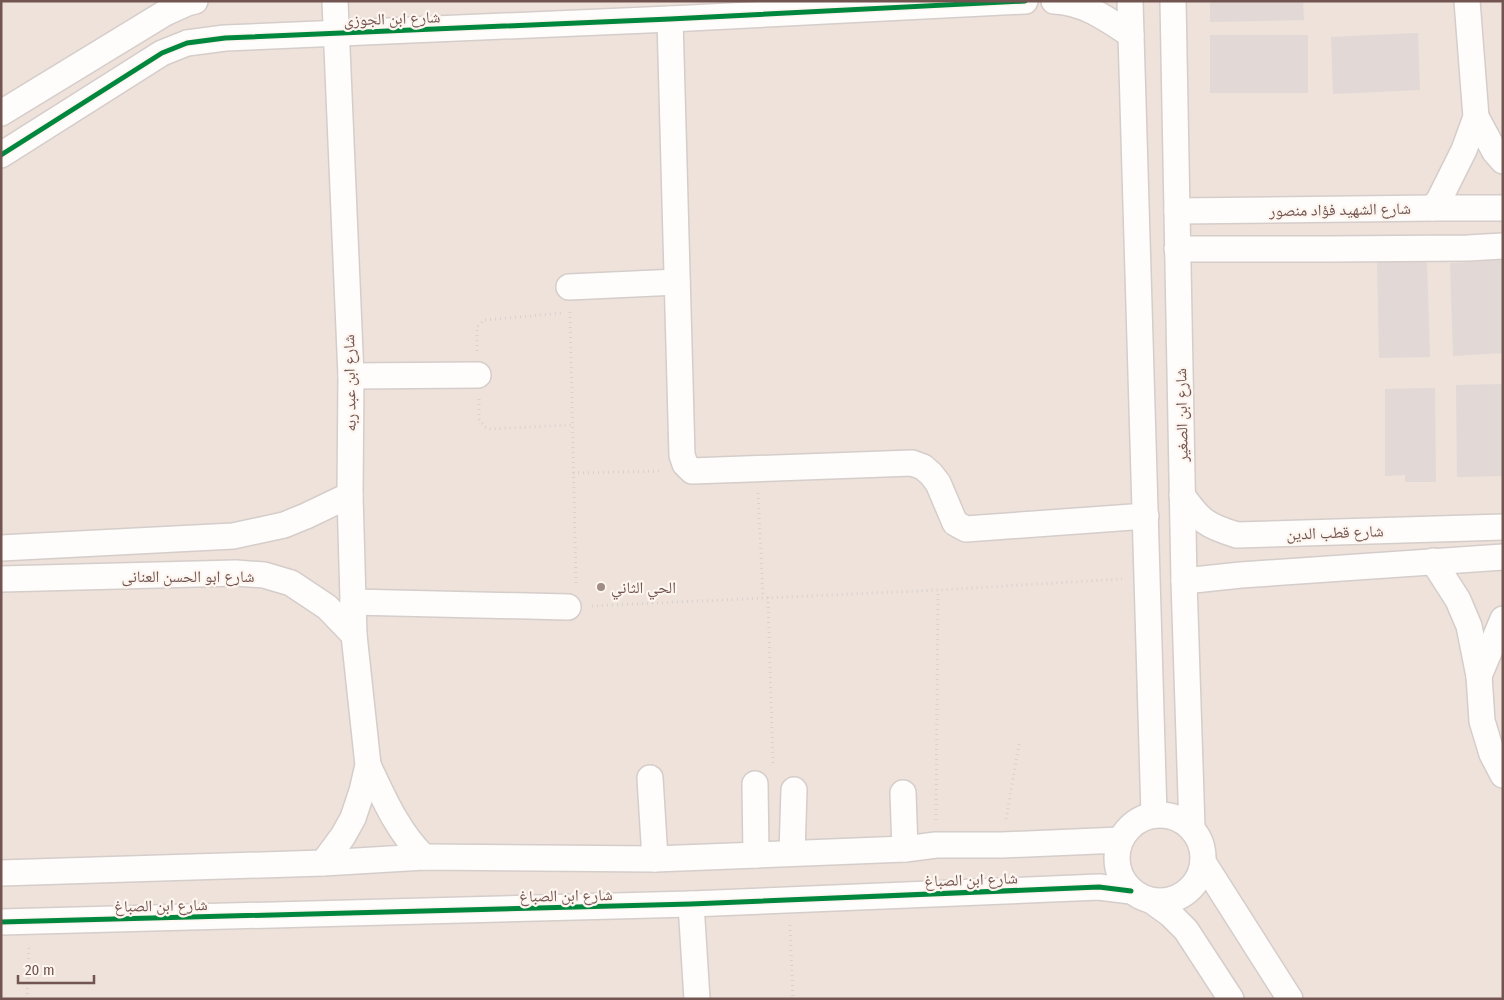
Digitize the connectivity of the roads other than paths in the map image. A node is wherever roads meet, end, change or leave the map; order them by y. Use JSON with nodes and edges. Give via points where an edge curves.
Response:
{"nodes":[{"id":1,"x":195,"y":1,"type":"edge"},
{"id":2,"x":335,"y":1,"type":"edge"},
{"id":3,"x":1025,"y":1,"type":"edge"},
{"id":4,"x":1054,"y":1,"type":"edge"},
{"id":5,"x":1130,"y":1,"type":"edge"},
{"id":6,"x":1173,"y":1,"type":"edge"},
{"id":7,"x":1467,"y":1,"type":"edge"},
{"id":8,"x":670,"y":19,"type":"junction"},
{"id":9,"x":337,"y":33,"type":"junction"},
{"id":10,"x":1131,"y":35,"type":"junction"},
{"id":11,"x":1,"y":113,"type":"edge"},
{"id":12,"x":1476,"y":117,"type":"junction"},
{"id":13,"x":1,"y":155,"type":"edge"},
{"id":14,"x":1503,"y":161,"type":"edge"},
{"id":15,"x":1433,"y":208,"type":"junction"},
{"id":16,"x":1468,"y":208,"type":"junction"},
{"id":17,"x":1503,"y":208,"type":"edge"},
{"id":18,"x":1177,"y":211,"type":"junction"},
{"id":19,"x":1503,"y":246,"type":"edge"},
{"id":20,"x":1468,"y":248,"type":"junction"},
{"id":21,"x":1177,"y":249,"type":"junction"},
{"id":22,"x":677,"y":282,"type":"junction"},
{"id":23,"x":569,"y":287,"type":"road end"},
{"id":24,"x":478,"y":375,"type":"road end"},
{"id":25,"x":351,"y":376,"type":"junction"},
{"id":26,"x":350,"y":495,"type":"junction"},
{"id":27,"x":1182,"y":495,"type":"junction"},
{"id":28,"x":1146,"y":516,"type":"junction"},
{"id":29,"x":1503,"y":527,"type":"edge"},
{"id":30,"x":1,"y":548,"type":"edge"},
{"id":31,"x":1503,"y":557,"type":"edge"},
{"id":32,"x":1433,"y":561,"type":"junction"},
{"id":33,"x":1,"y":579,"type":"edge"},
{"id":34,"x":1184,"y":581,"type":"junction"},
{"id":35,"x":354,"y":602,"type":"junction"},
{"id":36,"x":572,"y":607,"type":"road end"},
{"id":37,"x":1503,"y":619,"type":"edge"},
{"id":38,"x":354,"y":635,"type":"junction"},
{"id":39,"x":1479,"y":676,"type":"junction"},
{"id":40,"x":368,"y":765,"type":"junction"},
{"id":41,"x":1503,"y":775,"type":"edge"},
{"id":42,"x":650,"y":778,"type":"dead end"},
{"id":43,"x":764,"y":779,"type":"road end"},
{"id":44,"x":794,"y":790,"type":"dead end"},
{"id":45,"x":903,"y":793,"type":"dead end"},
{"id":46,"x":1154,"y":815,"type":"junction"},
{"id":47,"x":1192,"y":828,"type":"junction"},
{"id":48,"x":1120,"y":840,"type":"junction"},
{"id":49,"x":905,"y":849,"type":"junction"},
{"id":50,"x":792,"y":853,"type":"junction"},
{"id":51,"x":756,"y":855,"type":"junction"},
{"id":52,"x":424,"y":857,"type":"junction"},
{"id":53,"x":655,"y":859,"type":"junction"},
{"id":54,"x":1204,"y":862,"type":"junction"},
{"id":55,"x":323,"y":863,"type":"junction"},
{"id":56,"x":1,"y":873,"type":"edge"},
{"id":57,"x":1142,"y":896,"type":"junction"},
{"id":58,"x":691,"y":904,"type":"junction"},
{"id":59,"x":1,"y":922,"type":"edge"},
{"id":60,"x":697,"y":999,"type":"edge"},
{"id":61,"x":1231,"y":999,"type":"edge"},
{"id":62,"x":1290,"y":999,"type":"edge"}],
"edges":[{"from":1,"to":11,"type":"street","via":[[165,13]]},
{"from":2,"to":9,"type":"street","name":"شارع ابن عبد ربه"},
{"from":3,"to":8,"type":"street","name":"شارع ابن الجوزى"},
{"from":4,"to":10,"type":"street","via":[[1089,9]]},
{"from":5,"to":10,"type":"street"},
{"from":6,"to":18,"type":"street","name":"شارع ابن الصغير"},
{"from":7,"to":12,"type":"street"},
{"from":8,"to":9,"type":"street","name":"شارع ابن الجوزى"},
{"from":8,"to":22,"type":"street"},
{"from":9,"to":13,"type":"street","name":"شارع ابن الجوزى","via":[[187,43],[162,54]]},
{"from":9,"to":25,"type":"street","name":"شارع ابن عبد ربه"},
{"from":10,"to":28,"type":"street"},
{"from":12,"to":14,"type":"street"},
{"from":12,"to":15,"type":"street","via":[[1464,150]]},
{"from":15,"to":16,"type":"street","name":"شارع الشهيد فؤاد منصور"},
{"from":15,"to":18,"type":"street","name":"شارع الشهيد فؤاد منصور"},
{"from":16,"to":17,"type":"street","name":"شارع الشهيد فؤاد منصور"},
{"from":16,"to":20,"type":"street"},
{"from":18,"to":21,"type":"street","name":"شارع ابن الصغير"},
{"from":19,"to":20,"type":"street"},
{"from":20,"to":21,"type":"street"},
{"from":21,"to":27,"type":"street","name":"شارع ابن الصغير"},
{"from":22,"to":23,"type":"street"},
{"from":22,"to":28,"type":"street","via":[[682,455],[692,471],[912,463],[931,474],[955,523],[966,529]]},
{"from":24,"to":25,"type":"street"},
{"from":25,"to":26,"type":"street","name":"شارع ابن عبد ربه"},
{"from":26,"to":30,"type":"street","via":[[284,525],[234,536]]},
{"from":26,"to":35,"type":"street","name":"شارع ابن عبد ربه"},
{"from":27,"to":29,"type":"street","name":"شارع قطب الدين","via":[[1195,514],[1214,528],[1237,535]]},
{"from":27,"to":34,"type":"street","name":"شارع ابن الصغير"},
{"from":28,"to":46,"type":"street"},
{"from":31,"to":32,"type":"street"},
{"from":32,"to":34,"type":"street"},
{"from":32,"to":39,"type":"street","via":[[1458,600],[1469,626]]},
{"from":33,"to":38,"type":"street","name":"شارع ابو الحسن العنانى","via":[[264,575],[291,584],[326,607]]},
{"from":34,"to":47,"type":"street","name":"شارع ابن الصغير"},
{"from":35,"to":36,"type":"street"},
{"from":35,"to":38,"type":"street","name":"شارع ابن عبد ربه"},
{"from":37,"to":39,"type":"street"},
{"from":38,"to":40,"type":"street","name":"شارع ابن عبد ربه"},
{"from":39,"to":41,"type":"street","via":[[1482,721],[1492,754]]},
{"from":40,"to":52,"type":"street","name":"شارع ابن عبد ربه","via":[[393,815]]},
{"from":40,"to":55,"type":"street","name":"شارع ابن عبد ربه","via":[[353,818]]},
{"from":42,"to":53,"type":"street"},
{"from":43,"to":51,"type":"street"},
{"from":44,"to":50,"type":"street"},
{"from":45,"to":49,"type":"street"},
{"from":46,"to":47,"type":"street","via":[[1168,815]]},
{"from":46,"to":48,"type":"street","via":[[1134,823]]},
{"from":47,"to":54,"type":"street","via":[[1199,838]]},
{"from":48,"to":49,"type":"street","name":"شارع ابن الصباغ","via":[[936,845]]},
{"from":48,"to":57,"type":"street","via":[[1116,862],[1121,878]]},
{"from":49,"to":50,"type":"street","name":"شارع ابن الصباغ"},
{"from":50,"to":51,"type":"street","name":"شارع ابن الصباغ"},
{"from":51,"to":53,"type":"street","name":"شارع ابن الصباغ"},
{"from":52,"to":53,"type":"street","name":"شارع ابن الصباغ"},
{"from":52,"to":55,"type":"street","name":"شارع ابن الصباغ"},
{"from":54,"to":57,"type":"street","via":[[1192,888],[1180,896],[1167,901]]},
{"from":54,"to":62,"type":"street"},
{"from":55,"to":56,"type":"street","name":"شارع ابن الصباغ"},
{"from":57,"to":58,"type":"street","name":"شارع ابن الصباغ","via":[[1099,887]]},
{"from":57,"to":61,"type":"street","name":"شارع ابن الصباغ","via":[[1170,914],[1186,930]]},
{"from":58,"to":59,"type":"street","name":"شارع ابن الصباغ"},
{"from":58,"to":60,"type":"street"}]}
